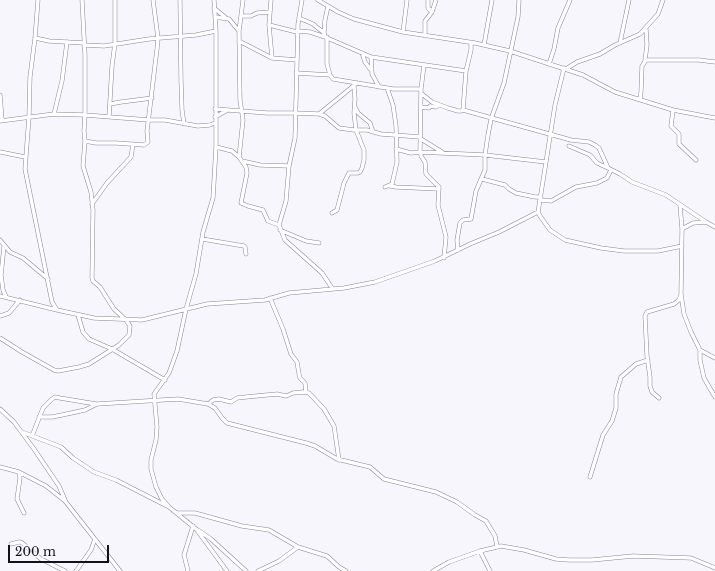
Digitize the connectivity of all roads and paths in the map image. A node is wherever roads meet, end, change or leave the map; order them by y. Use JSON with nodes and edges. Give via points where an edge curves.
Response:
{"nodes":[{"id":1,"x":38,"y":0,"type":"edge"},
{"id":2,"x":82,"y":0,"type":"edge"},
{"id":3,"x":115,"y":0,"type":"edge"},
{"id":4,"x":153,"y":0,"type":"edge"},
{"id":5,"x":180,"y":0,"type":"edge"},
{"id":6,"x":214,"y":0,"type":"edge"},
{"id":7,"x":243,"y":0,"type":"edge"},
{"id":8,"x":271,"y":0,"type":"edge"},
{"id":9,"x":302,"y":0,"type":"edge"},
{"id":10,"x":318,"y":0,"type":"edge"},
{"id":11,"x":407,"y":0,"type":"edge"},
{"id":12,"x":428,"y":0,"type":"edge"},
{"id":13,"x":436,"y":0,"type":"edge"},
{"id":14,"x":492,"y":0,"type":"edge"},
{"id":15,"x":520,"y":0,"type":"edge"},
{"id":16,"x":570,"y":0,"type":"edge"},
{"id":17,"x":630,"y":0,"type":"edge"},
{"id":18,"x":663,"y":0,"type":"edge"},
{"id":19,"x":328,"y":6,"type":"junction"},
{"id":20,"x":214,"y":8,"type":"junction"},
{"id":21,"x":270,"y":12,"type":"junction"},
{"id":22,"x":432,"y":12,"type":"junction"},
{"id":23,"x":242,"y":16,"type":"junction"},
{"id":24,"x":215,"y":17,"type":"junction"},
{"id":25,"x":226,"y":17,"type":"junction"},
{"id":26,"x":299,"y":18,"type":"junction"},
{"id":27,"x":269,"y":25,"type":"junction"},
{"id":28,"x":646,"y":28,"type":"junction"},
{"id":29,"x":216,"y":31,"type":"junction"},
{"id":30,"x":239,"y":31,"type":"junction"},
{"id":31,"x":297,"y":32,"type":"junction"},
{"id":32,"x":402,"y":32,"type":"junction"},
{"id":33,"x":180,"y":36,"type":"junction"},
{"id":34,"x":325,"y":36,"type":"junction"},
{"id":35,"x":425,"y":36,"type":"junction"},
{"id":36,"x":35,"y":38,"type":"junction"},
{"id":37,"x":158,"y":38,"type":"junction"},
{"id":38,"x":240,"y":41,"type":"junction"},
{"id":39,"x":67,"y":42,"type":"junction"},
{"id":40,"x":115,"y":43,"type":"junction"},
{"id":41,"x":471,"y":43,"type":"junction"},
{"id":42,"x":620,"y":43,"type":"junction"},
{"id":43,"x":84,"y":44,"type":"junction"},
{"id":44,"x":484,"y":45,"type":"junction"},
{"id":45,"x":510,"y":50,"type":"junction"},
{"id":46,"x":362,"y":54,"type":"junction"},
{"id":47,"x":272,"y":58,"type":"junction"},
{"id":48,"x":371,"y":58,"type":"junction"},
{"id":49,"x":297,"y":60,"type":"junction"},
{"id":50,"x":645,"y":60,"type":"junction"},
{"id":51,"x":715,"y":62,"type":"edge"},
{"id":52,"x":549,"y":64,"type":"junction"},
{"id":53,"x":424,"y":65,"type":"junction"},
{"id":54,"x":370,"y":69,"type":"junction"},
{"id":55,"x":565,"y":69,"type":"junction"},
{"id":56,"x":466,"y":71,"type":"junction"},
{"id":57,"x":296,"y":73,"type":"junction"},
{"id":58,"x":330,"y":75,"type":"junction"},
{"id":59,"x":356,"y":85,"type":"junction"},
{"id":60,"x":379,"y":87,"type":"junction"},
{"id":61,"x":387,"y":88,"type":"junction"},
{"id":62,"x":421,"y":91,"type":"junction"},
{"id":63,"x":0,"y":95,"type":"edge"},
{"id":64,"x":152,"y":98,"type":"junction"},
{"id":65,"x":640,"y":99,"type":"junction"},
{"id":66,"x":110,"y":104,"type":"junction"},
{"id":67,"x":439,"y":105,"type":"junction"},
{"id":68,"x":354,"y":106,"type":"junction"},
{"id":69,"x":421,"y":107,"type":"junction"},
{"id":70,"x":215,"y":109,"type":"junction"},
{"id":71,"x":463,"y":110,"type":"junction"},
{"id":72,"x":673,"y":110,"type":"junction"},
{"id":73,"x":227,"y":111,"type":"junction"},
{"id":74,"x":242,"y":112,"type":"junction"},
{"id":75,"x":296,"y":113,"type":"junction"},
{"id":76,"x":54,"y":114,"type":"junction"},
{"id":77,"x":319,"y":114,"type":"junction"},
{"id":78,"x":85,"y":115,"type":"junction"},
{"id":79,"x":29,"y":117,"type":"junction"},
{"id":80,"x":109,"y":117,"type":"junction"},
{"id":81,"x":216,"y":117,"type":"junction"},
{"id":82,"x":715,"y":118,"type":"edge"},
{"id":83,"x":491,"y":119,"type":"junction"},
{"id":84,"x":149,"y":120,"type":"junction"},
{"id":85,"x":1,"y":121,"type":"edge"},
{"id":86,"x":215,"y":123,"type":"junction"},
{"id":87,"x":184,"y":124,"type":"junction"},
{"id":88,"x":356,"y":130,"type":"junction"},
{"id":89,"x":373,"y":132,"type":"junction"},
{"id":90,"x":550,"y":134,"type":"junction"},
{"id":91,"x":397,"y":135,"type":"junction"},
{"id":92,"x":420,"y":138,"type":"junction"},
{"id":93,"x":85,"y":141,"type":"junction"},
{"id":94,"x":133,"y":144,"type":"junction"},
{"id":95,"x":569,"y":146,"type":"dead end"},
{"id":96,"x":216,"y":147,"type":"junction"},
{"id":97,"x":396,"y":149,"type":"junction"},
{"id":98,"x":0,"y":152,"type":"edge"},
{"id":99,"x":420,"y":152,"type":"junction"},
{"id":100,"x":444,"y":153,"type":"junction"},
{"id":101,"x":485,"y":155,"type":"junction"},
{"id":102,"x":26,"y":156,"type":"junction"},
{"id":103,"x":239,"y":157,"type":"junction"},
{"id":104,"x":696,"y":160,"type":"dead end"},
{"id":105,"x":242,"y":161,"type":"junction"},
{"id":106,"x":546,"y":162,"type":"junction"},
{"id":107,"x":289,"y":166,"type":"junction"},
{"id":108,"x":609,"y":169,"type":"junction"},
{"id":109,"x":482,"y":179,"type":"junction"},
{"id":110,"x":390,"y":186,"type":"junction"},
{"id":111,"x":385,"y":187,"type":"dead end"},
{"id":112,"x":438,"y":189,"type":"junction"},
{"id":113,"x":541,"y":199,"type":"junction"},
{"id":114,"x":92,"y":204,"type":"junction"},
{"id":115,"x":680,"y":205,"type":"junction"},
{"id":116,"x":538,"y":212,"type":"junction"},
{"id":117,"x":332,"y":214,"type":"dead end"},
{"id":118,"x":706,"y":222,"type":"junction"},
{"id":119,"x":715,"y":227,"type":"edge"},
{"id":120,"x":280,"y":228,"type":"junction"},
{"id":121,"x":682,"y":229,"type":"junction"},
{"id":122,"x":202,"y":239,"type":"junction"},
{"id":123,"x":0,"y":240,"type":"edge"},
{"id":124,"x":319,"y":243,"type":"dead end"},
{"id":125,"x":4,"y":246,"type":"junction"},
{"id":126,"x":682,"y":246,"type":"junction"},
{"id":127,"x":458,"y":250,"type":"junction"},
{"id":128,"x":246,"y":254,"type":"dead end"},
{"id":129,"x":444,"y":258,"type":"junction"},
{"id":130,"x":48,"y":280,"type":"junction"},
{"id":131,"x":332,"y":288,"type":"junction"},
{"id":132,"x":681,"y":294,"type":"junction"},
{"id":133,"x":0,"y":296,"type":"edge"},
{"id":134,"x":6,"y":297,"type":"junction"},
{"id":135,"x":270,"y":298,"type":"junction"},
{"id":136,"x":20,"y":300,"type":"junction"},
{"id":137,"x":186,"y":309,"type":"junction"},
{"id":138,"x":57,"y":310,"type":"junction"},
{"id":139,"x":78,"y":315,"type":"junction"},
{"id":140,"x":0,"y":316,"type":"edge"},
{"id":141,"x":126,"y":320,"type":"junction"},
{"id":142,"x":0,"y":338,"type":"edge"},
{"id":143,"x":112,"y":349,"type":"junction"},
{"id":144,"x":700,"y":350,"type":"junction"},
{"id":145,"x":715,"y":358,"type":"edge"},
{"id":146,"x":648,"y":360,"type":"junction"},
{"id":147,"x":165,"y":380,"type":"junction"},
{"id":148,"x":306,"y":392,"type":"junction"},
{"id":149,"x":715,"y":397,"type":"edge"},
{"id":150,"x":658,"y":398,"type":"dead end"},
{"id":151,"x":154,"y":401,"type":"junction"},
{"id":152,"x":97,"y":404,"type":"junction"},
{"id":153,"x":208,"y":404,"type":"junction"},
{"id":154,"x":0,"y":409,"type":"edge"},
{"id":155,"x":39,"y":417,"type":"junction"},
{"id":156,"x":22,"y":432,"type":"junction"},
{"id":157,"x":32,"y":436,"type":"junction"},
{"id":158,"x":339,"y":460,"type":"junction"},
{"id":159,"x":0,"y":467,"type":"edge"},
{"id":160,"x":19,"y":472,"type":"junction"},
{"id":161,"x":590,"y":477,"type":"dead end"},
{"id":162,"x":65,"y":501,"type":"junction"},
{"id":163,"x":169,"y":507,"type":"junction"},
{"id":164,"x":24,"y":513,"type":"dead end"},
{"id":165,"x":177,"y":513,"type":"junction"},
{"id":166,"x":194,"y":528,"type":"junction"},
{"id":167,"x":95,"y":539,"type":"junction"},
{"id":168,"x":11,"y":544,"type":"dead end"},
{"id":169,"x":497,"y":546,"type":"junction"},
{"id":170,"x":298,"y":547,"type":"junction"},
{"id":171,"x":480,"y":551,"type":"junction"},
{"id":172,"x":715,"y":568,"type":"edge"},
{"id":173,"x":65,"y":571,"type":"edge"},
{"id":174,"x":76,"y":571,"type":"edge"},
{"id":175,"x":120,"y":571,"type":"edge"},
{"id":176,"x":188,"y":571,"type":"edge"},
{"id":177,"x":227,"y":571,"type":"edge"},
{"id":178,"x":246,"y":571,"type":"edge"},
{"id":179,"x":258,"y":571,"type":"edge"},
{"id":180,"x":346,"y":571,"type":"edge"},
{"id":181,"x":433,"y":571,"type":"edge"},
{"id":182,"x":490,"y":571,"type":"edge"}],
"edges":[{"from":1,"to":36,"type":"street"},
{"from":2,"to":43,"type":"street"},
{"from":3,"to":40,"type":"street"},
{"from":4,"to":37,"type":"street"},
{"from":5,"to":33,"type":"street"},
{"from":6,"to":20,"type":"street"},
{"from":7,"to":23,"type":"street"},
{"from":8,"to":21,"type":"street"},
{"from":9,"to":26,"type":"street"},
{"from":10,"to":19,"type":"street"},
{"from":11,"to":32,"type":"street"},
{"from":12,"to":22,"type":"street","via":[[427,6]]},
{"from":13,"to":22,"type":"street"},
{"from":14,"to":44,"type":"street"},
{"from":15,"to":45,"type":"street"},
{"from":16,"to":52,"type":"street","via":[[560,23]]},
{"from":17,"to":42,"type":"street"},
{"from":18,"to":28,"type":"street","via":[[658,14]]},
{"from":19,"to":32,"type":"street","via":[[354,19]]},
{"from":19,"to":34,"type":"street","via":[[324,20]]},
{"from":20,"to":24,"type":"street"},
{"from":20,"to":25,"type":"street"},
{"from":21,"to":23,"type":"street"},
{"from":21,"to":27,"type":"street"},
{"from":22,"to":35,"type":"street","via":[[425,21]]},
{"from":23,"to":30,"type":"street"},
{"from":24,"to":25,"type":"street"},
{"from":24,"to":29,"type":"street"},
{"from":25,"to":30,"type":"street"},
{"from":26,"to":31,"type":"street"},
{"from":26,"to":34,"type":"street","via":[[313,24]]},
{"from":27,"to":31,"type":"street"},
{"from":27,"to":47,"type":"street"},
{"from":28,"to":42,"type":"street"},
{"from":28,"to":50,"type":"street"},
{"from":29,"to":33,"type":"street"},
{"from":29,"to":70,"type":"street"},
{"from":30,"to":38,"type":"street"},
{"from":31,"to":34,"type":"street"},
{"from":31,"to":49,"type":"street"},
{"from":32,"to":35,"type":"street"},
{"from":33,"to":37,"type":"street"},
{"from":33,"to":87,"type":"street"},
{"from":34,"to":46,"type":"street"},
{"from":34,"to":58,"type":"street"},
{"from":35,"to":41,"type":"street"},
{"from":36,"to":39,"type":"street"},
{"from":36,"to":79,"type":"street","via":[[30,77]]},
{"from":37,"to":40,"type":"street"},
{"from":37,"to":64,"type":"street"},
{"from":38,"to":47,"type":"street"},
{"from":38,"to":74,"type":"street"},
{"from":39,"to":43,"type":"street"},
{"from":39,"to":76,"type":"street","via":[[62,81]]},
{"from":40,"to":43,"type":"street","via":[[104,46]]},
{"from":40,"to":66,"type":"street"},
{"from":41,"to":44,"type":"street"},
{"from":41,"to":56,"type":"street"},
{"from":42,"to":55,"type":"street"},
{"from":43,"to":78,"type":"street"},
{"from":44,"to":45,"type":"street"},
{"from":45,"to":52,"type":"street"},
{"from":45,"to":83,"type":"street","via":[[504,83]]},
{"from":46,"to":48,"type":"street"},
{"from":46,"to":54,"type":"street"},
{"from":47,"to":49,"type":"street"},
{"from":48,"to":53,"type":"street"},
{"from":48,"to":54,"type":"street"},
{"from":49,"to":57,"type":"street"},
{"from":50,"to":51,"type":"street"},
{"from":50,"to":65,"type":"street","via":[[642,66]]},
{"from":52,"to":55,"type":"street"},
{"from":53,"to":56,"type":"street"},
{"from":53,"to":62,"type":"street"},
{"from":54,"to":60,"type":"street"},
{"from":55,"to":65,"type":"street","via":[[583,75],[608,89]]},
{"from":55,"to":90,"type":"street"},
{"from":56,"to":71,"type":"street"},
{"from":57,"to":58,"type":"street"},
{"from":57,"to":75,"type":"street"},
{"from":58,"to":59,"type":"street","via":[[336,80]]},
{"from":59,"to":60,"type":"street"},
{"from":59,"to":68,"type":"street"},
{"from":59,"to":77,"type":"street"},
{"from":60,"to":61,"type":"street"},
{"from":61,"to":62,"type":"street"},
{"from":61,"to":91,"type":"street","via":[[393,105]]},
{"from":62,"to":67,"type":"street","via":[[428,99]]},
{"from":62,"to":69,"type":"street"},
{"from":63,"to":85,"type":"street"},
{"from":64,"to":66,"type":"street"},
{"from":64,"to":84,"type":"street"},
{"from":65,"to":72,"type":"street"},
{"from":66,"to":80,"type":"street"},
{"from":67,"to":69,"type":"street"},
{"from":67,"to":71,"type":"street"},
{"from":68,"to":88,"type":"street"},
{"from":68,"to":89,"type":"street","via":[[370,123]]},
{"from":69,"to":92,"type":"street"},
{"from":70,"to":73,"type":"street"},
{"from":70,"to":81,"type":"street"},
{"from":71,"to":83,"type":"street"},
{"from":72,"to":82,"type":"street"},
{"from":72,"to":104,"type":"street","via":[[671,126],[679,134],[679,144]]},
{"from":73,"to":74,"type":"street"},
{"from":73,"to":81,"type":"street"},
{"from":74,"to":75,"type":"street"},
{"from":74,"to":103,"type":"street"},
{"from":75,"to":77,"type":"street"},
{"from":75,"to":107,"type":"street","via":[[295,138]]},
{"from":76,"to":78,"type":"street"},
{"from":76,"to":79,"type":"street"},
{"from":77,"to":88,"type":"street","via":[[339,128]]},
{"from":78,"to":80,"type":"street"},
{"from":78,"to":93,"type":"street"},
{"from":79,"to":85,"type":"street"},
{"from":79,"to":102,"type":"street"},
{"from":80,"to":84,"type":"street"},
{"from":81,"to":86,"type":"street"},
{"from":83,"to":90,"type":"street"},
{"from":83,"to":101,"type":"street"},
{"from":84,"to":87,"type":"street"},
{"from":84,"to":94,"type":"street","via":[[147,144]]},
{"from":86,"to":87,"type":"street","via":[[202,126]]},
{"from":86,"to":96,"type":"street"},
{"from":88,"to":89,"type":"street"},
{"from":88,"to":117,"type":"street","via":[[364,150],[362,168],[358,173],[348,174],[340,194],[339,205]]},
{"from":89,"to":91,"type":"street"},
{"from":90,"to":106,"type":"street"},
{"from":90,"to":108,"type":"street","via":[[595,145]]},
{"from":91,"to":92,"type":"street"},
{"from":91,"to":97,"type":"street"},
{"from":92,"to":99,"type":"street"},
{"from":92,"to":100,"type":"street"},
{"from":93,"to":94,"type":"street"},
{"from":93,"to":114,"type":"street","via":[[83,166]]},
{"from":94,"to":114,"type":"street","via":[[131,157]]},
{"from":95,"to":108,"type":"street","via":[[590,155],[596,163]]},
{"from":96,"to":103,"type":"street","via":[[230,150]]},
{"from":96,"to":122,"type":"street","via":[[212,198]]},
{"from":97,"to":99,"type":"street","via":[[411,153]]},
{"from":97,"to":110,"type":"street","via":[[397,166]]},
{"from":98,"to":102,"type":"street"},
{"from":99,"to":100,"type":"street"},
{"from":99,"to":112,"type":"street","via":[[425,162],[426,174],[438,185]]},
{"from":100,"to":101,"type":"street"},
{"from":101,"to":106,"type":"street"},
{"from":101,"to":109,"type":"street"},
{"from":102,"to":130,"type":"street","via":[[26,175]]},
{"from":103,"to":105,"type":"street"},
{"from":105,"to":107,"type":"street","via":[[260,165]]},
{"from":105,"to":120,"type":"street","via":[[247,173],[241,202],[263,210],[268,221]]},
{"from":106,"to":113,"type":"street"},
{"from":107,"to":120,"type":"street","via":[[286,201]]},
{"from":108,"to":113,"type":"street","via":[[607,178],[597,183],[576,187],[551,201]]},
{"from":108,"to":115,"type":"street","via":[[632,182],[666,195]]},
{"from":109,"to":113,"type":"street","via":[[505,185],[516,193]]},
{"from":109,"to":127,"type":"street","via":[[476,191],[472,219],[460,223]]},
{"from":110,"to":111,"type":"street"},
{"from":110,"to":112,"type":"street"},
{"from":112,"to":129,"type":"street","via":[[438,205],[446,237]]},
{"from":113,"to":116,"type":"street"},
{"from":114,"to":141,"type":"street","via":[[93,281],[114,309]]},
{"from":115,"to":118,"type":"street"},
{"from":115,"to":121,"type":"street"},
{"from":116,"to":126,"type":"street","via":[[550,230],[571,242],[636,252]]},
{"from":116,"to":127,"type":"street"},
{"from":118,"to":119,"type":"street"},
{"from":118,"to":121,"type":"street"},
{"from":120,"to":124,"type":"street","via":[[306,241]]},
{"from":120,"to":131,"type":"street","via":[[285,240],[322,273]]},
{"from":121,"to":126,"type":"street"},
{"from":122,"to":128,"type":"street","via":[[241,245],[245,247]]},
{"from":122,"to":137,"type":"street"},
{"from":123,"to":125,"type":"street"},
{"from":125,"to":130,"type":"street","via":[[10,252],[24,258]]},
{"from":125,"to":134,"type":"street","via":[[1,275],[2,290]]},
{"from":126,"to":132,"type":"street"},
{"from":127,"to":129,"type":"street"},
{"from":129,"to":131,"type":"street","via":[[375,282]]},
{"from":130,"to":138,"type":"street","via":[[52,302]]},
{"from":131,"to":135,"type":"street"},
{"from":132,"to":144,"type":"street","via":[[684,314]]},
{"from":132,"to":146,"type":"street","via":[[674,304],[646,314],[644,318]]},
{"from":133,"to":134,"type":"street"},
{"from":134,"to":136,"type":"street"},
{"from":135,"to":137,"type":"street","via":[[207,304]]},
{"from":135,"to":148,"type":"street","via":[[284,329],[291,354],[297,362]]},
{"from":136,"to":138,"type":"street"},
{"from":136,"to":140,"type":"street","via":[[9,313]]},
{"from":137,"to":141,"type":"street","via":[[142,320]]},
{"from":137,"to":147,"type":"street","via":[[177,351]]},
{"from":138,"to":139,"type":"street"},
{"from":139,"to":141,"type":"street","via":[[104,320]]},
{"from":139,"to":143,"type":"street","via":[[83,332],[89,339]]},
{"from":141,"to":143,"type":"street","via":[[130,326],[129,335]]},
{"from":142,"to":143,"type":"street","via":[[58,371],[89,364]]},
{"from":143,"to":147,"type":"street"},
{"from":144,"to":145,"type":"street"},
{"from":144,"to":149,"type":"street","via":[[704,378]]},
{"from":146,"to":150,"type":"street","via":[[651,390]]},
{"from":146,"to":161,"type":"street","via":[[636,364],[621,377],[612,421],[603,435]]},
{"from":147,"to":151,"type":"street","via":[[155,392]]},
{"from":148,"to":153,"type":"street","via":[[286,396],[277,394],[237,398],[231,402],[219,399]]},
{"from":148,"to":158,"type":"street","via":[[324,409],[334,426]]},
{"from":151,"to":152,"type":"street"},
{"from":151,"to":153,"type":"street","via":[[178,399]]},
{"from":151,"to":163,"type":"street","via":[[157,427],[151,469],[158,492]]},
{"from":152,"to":155,"type":"street","via":[[70,414]]},
{"from":152,"to":155,"type":"street","via":[[55,397],[43,408]]},
{"from":153,"to":158,"type":"street","via":[[215,408],[227,423],[306,443]]},
{"from":154,"to":156,"type":"street"},
{"from":155,"to":157,"type":"street"},
{"from":156,"to":157,"type":"street"},
{"from":156,"to":162,"type":"street","via":[[54,478]]},
{"from":157,"to":163,"type":"street","via":[[61,446],[94,472],[116,480]]},
{"from":158,"to":169,"type":"street","via":[[370,467],[384,479],[436,492],[457,502],[486,521],[495,536]]},
{"from":159,"to":160,"type":"street"},
{"from":160,"to":162,"type":"street","via":[[46,486]]},
{"from":160,"to":164,"type":"street","via":[[17,499]]},
{"from":162,"to":167,"type":"street"},
{"from":163,"to":165,"type":"street"},
{"from":165,"to":166,"type":"street"},
{"from":165,"to":170,"type":"street","via":[[195,513],[242,526],[262,528]]},
{"from":166,"to":176,"type":"street","via":[[184,555]]},
{"from":166,"to":177,"type":"street"},
{"from":166,"to":178,"type":"street","via":[[211,539]]},
{"from":167,"to":174,"type":"street","via":[[91,550]]},
{"from":167,"to":175,"type":"street"},
{"from":168,"to":173,"type":"street","via":[[21,542],[41,559]]},
{"from":169,"to":171,"type":"street"},
{"from":169,"to":172,"type":"street","via":[[569,560],[633,556],[690,558]]},
{"from":170,"to":179,"type":"street","via":[[279,561]]},
{"from":170,"to":180,"type":"street","via":[[327,556]]},
{"from":171,"to":181,"type":"street","via":[[449,562]]},
{"from":171,"to":182,"type":"street"}]}
